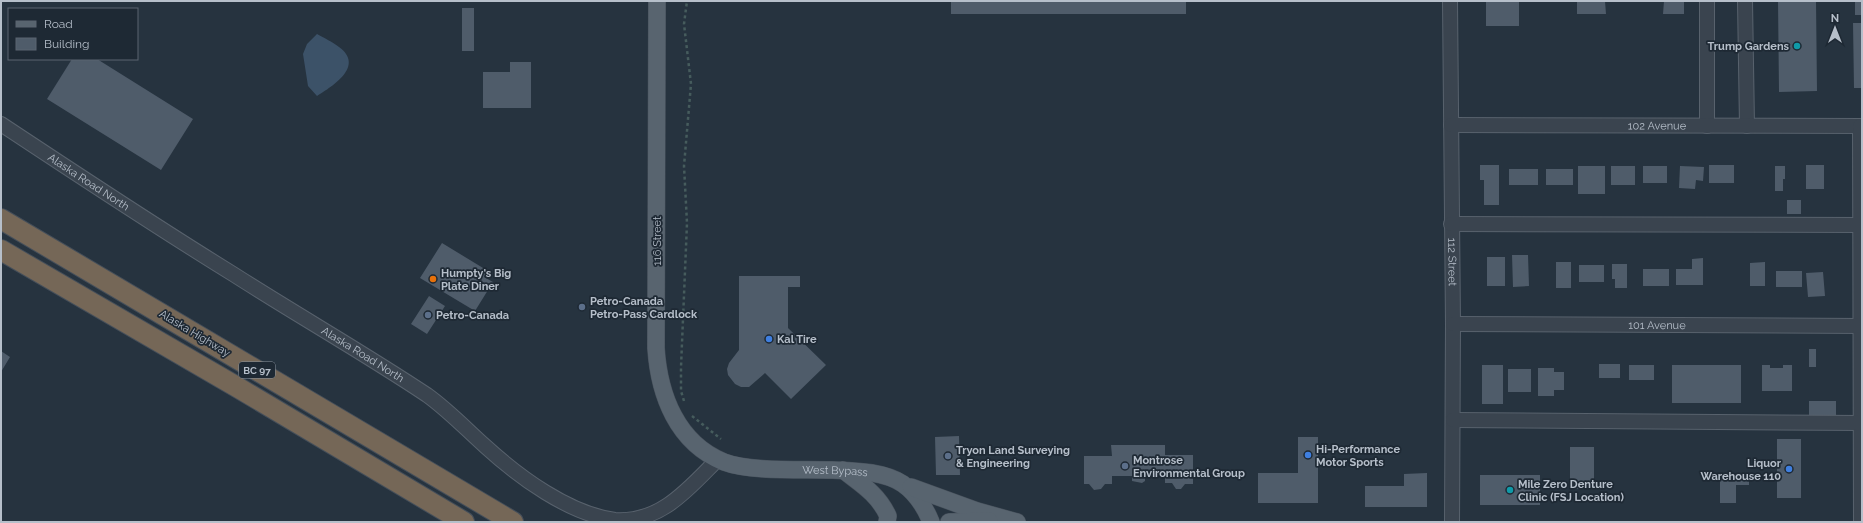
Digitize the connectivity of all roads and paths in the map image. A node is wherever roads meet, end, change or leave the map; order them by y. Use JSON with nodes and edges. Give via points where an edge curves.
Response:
{"nodes":[{"id":1,"x":657,"y":1,"type":"edge"},
{"id":2,"x":687,"y":1,"type":"edge"},
{"id":3,"x":1450,"y":1,"type":"edge"},
{"id":4,"x":1707,"y":1,"type":"edge"},
{"id":5,"x":1745,"y":1,"type":"edge"},
{"id":6,"x":1,"y":124,"type":"edge"},
{"id":7,"x":1451,"y":125,"type":"junction"},
{"id":8,"x":1707,"y":126,"type":"junction"},
{"id":9,"x":1747,"y":126,"type":"junction"},
{"id":10,"x":1861,"y":126,"type":"edge"},
{"id":11,"x":1,"y":219,"type":"edge"},
{"id":12,"x":1451,"y":224,"type":"junction"},
{"id":13,"x":1861,"y":226,"type":"edge"},
{"id":14,"x":1,"y":250,"type":"edge"},
{"id":15,"x":1452,"y":324,"type":"junction"},
{"id":16,"x":1861,"y":326,"type":"edge"},
{"id":17,"x":686,"y":405,"type":"dead end"},
{"id":18,"x":689,"y":411,"type":"dead end"},
{"id":19,"x":1452,"y":420,"type":"junction"},
{"id":20,"x":1861,"y":423,"type":"edge"},
{"id":21,"x":721,"y":438,"type":"dead end"},
{"id":22,"x":718,"y":458,"type":"junction"},
{"id":23,"x":842,"y":470,"type":"junction"},
{"id":24,"x":903,"y":484,"type":"junction"},
{"id":25,"x":464,"y":522,"type":"edge"},
{"id":26,"x":513,"y":522,"type":"edge"},
{"id":27,"x":887,"y":522,"type":"edge"},
{"id":28,"x":931,"y":522,"type":"edge"},
{"id":29,"x":949,"y":522,"type":"edge"},
{"id":30,"x":1002,"y":522,"type":"edge"},
{"id":31,"x":1017,"y":522,"type":"edge"},
{"id":32,"x":1452,"y":522,"type":"edge"},
{"id":33,"x":1861,"y":522,"type":"edge"}],
"edges":[{"from":1,"to":22,"type":"main road","name":"116 Street","via":[[658,369],[662,391],[678,423],[690,438]]},
{"from":2,"to":17,"type":"path","via":[[684,24],[691,84],[684,166],[687,223],[681,367],[681,391]]},
{"from":3,"to":7,"type":"street","name":"112 Street"},
{"from":4,"to":8,"type":"street"},
{"from":5,"to":9,"type":"street"},
{"from":6,"to":22,"type":"street","name":"Alaska Road North","via":[[201,254],[428,396],[512,468],[579,510],[616,520],[651,516],[674,503]]},
{"from":7,"to":8,"type":"street","name":"102 Avenue"},
{"from":7,"to":12,"type":"street","name":"112 Street"},
{"from":8,"to":9,"type":"street","name":"102 Avenue"},
{"from":9,"to":10,"type":"street","name":"102 Avenue"},
{"from":10,"to":13,"type":"street"},
{"from":11,"to":26,"type":"highway","name":"Alaska Highway","number":"BC 97"},
{"from":12,"to":13,"type":"street"},
{"from":12,"to":15,"type":"street","name":"112 Street"},
{"from":13,"to":16,"type":"street"},
{"from":14,"to":25,"type":"highway","number":"BC 97"},
{"from":15,"to":16,"type":"street","name":"101 Avenue"},
{"from":15,"to":19,"type":"street","name":"112 Street"},
{"from":16,"to":20,"type":"street"},
{"from":18,"to":21,"type":"path","via":[[701,424]]},
{"from":19,"to":20,"type":"street"},
{"from":19,"to":32,"type":"street","name":"112 Street"},
{"from":20,"to":33,"type":"street"},
{"from":22,"to":23,"type":"main road","name":"West Bypass","via":[[725,462],[756,468]]},
{"from":23,"to":24,"type":"main road","name":"West Bypass","via":[[878,474]]},
{"from":23,"to":27,"type":"main road","via":[[879,499],[888,516]]},
{"from":24,"to":28,"type":"main road","name":"West Bypass","via":[[924,504]]},
{"from":24,"to":31,"type":"main road","via":[[977,511]]},
{"from":29,"to":30,"type":"main road"}]}
